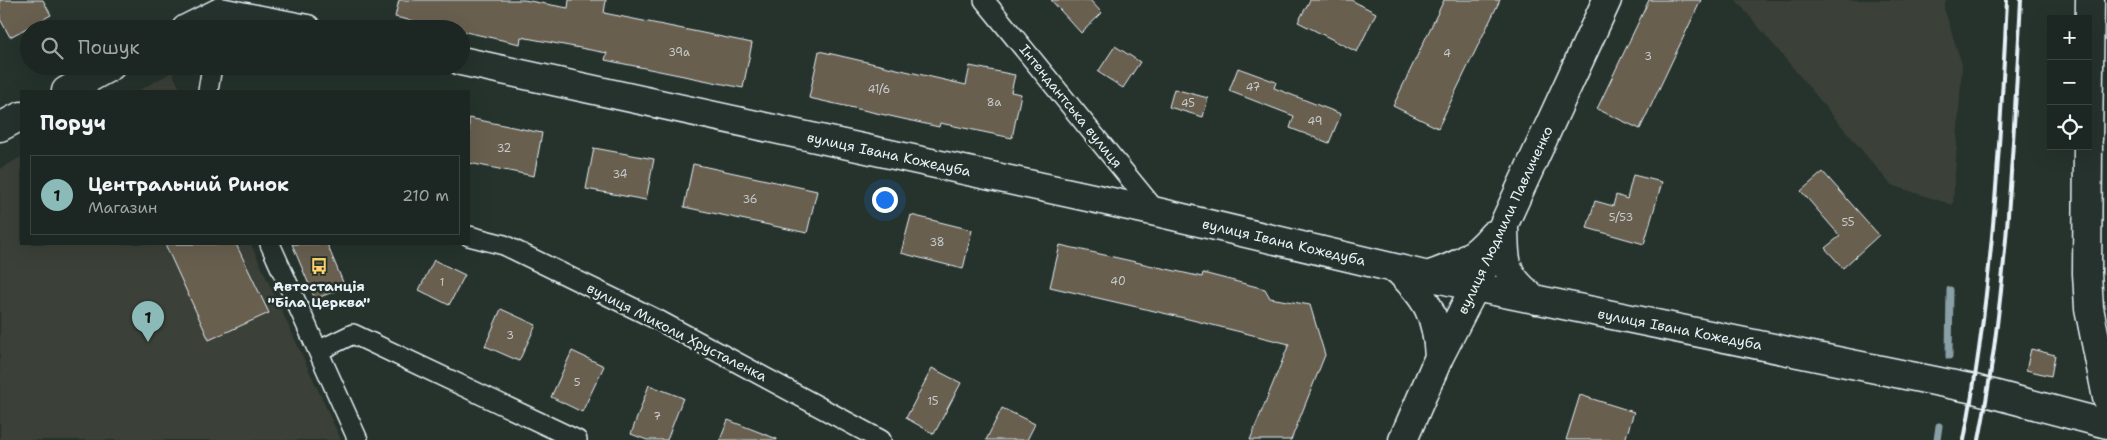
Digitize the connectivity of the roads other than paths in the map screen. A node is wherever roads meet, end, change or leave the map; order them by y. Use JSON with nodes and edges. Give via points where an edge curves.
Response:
{"nodes":[{"id":1,"x":984,"y":0,"type":"edge"},
{"id":2,"x":1607,"y":0,"type":"edge"},
{"id":3,"x":2090,"y":0,"type":"edge"},
{"id":4,"x":217,"y":14,"type":"edge"},
{"id":5,"x":205,"y":20,"type":"edge"},
{"id":6,"x":253,"y":20,"type":"edge"},
{"id":7,"x":470,"y":64,"type":"edge"},
{"id":8,"x":95,"y":75,"type":"edge"},
{"id":9,"x":211,"y":75,"type":"edge"},
{"id":10,"x":68,"y":90,"type":"edge"},
{"id":11,"x":208,"y":90,"type":"edge"},
{"id":12,"x":2088,"y":105,"type":"edge"},
{"id":13,"x":20,"y":117,"type":"edge"},
{"id":14,"x":0,"y":128,"type":"edge"},
{"id":15,"x":2088,"y":150,"type":"edge"},
{"id":16,"x":1157,"y":212,"type":"junction"},
{"id":17,"x":1504,"y":223,"type":"junction"},
{"id":18,"x":470,"y":236,"type":"edge"},
{"id":19,"x":270,"y":245,"type":"edge"},
{"id":20,"x":1397,"y":269,"type":"junction"},
{"id":21,"x":1427,"y":276,"type":"junction"},
{"id":22,"x":1475,"y":287,"type":"junction"},
{"id":23,"x":1536,"y":300,"type":"junction"},
{"id":24,"x":1453,"y":330,"type":"junction"},
{"id":25,"x":318,"y":351,"type":"junction"},
{"id":26,"x":1439,"y":357,"type":"junction"},
{"id":27,"x":2107,"y":398,"type":"edge"},
{"id":28,"x":2107,"y":424,"type":"edge"},
{"id":29,"x":358,"y":440,"type":"edge"},
{"id":30,"x":578,"y":440,"type":"edge"},
{"id":31,"x":881,"y":440,"type":"edge"},
{"id":32,"x":1403,"y":440,"type":"edge"}],
"edges":[{"from":1,"to":16,"type":"street","name":"Інтендантська вулиця"},
{"from":2,"to":17,"type":"main road","name":"вулиця Людмили Павличенко"},
{"from":3,"to":12,"type":"main road"},
{"from":4,"to":5,"type":"main road"},
{"from":4,"to":6,"type":"main road"},
{"from":7,"to":16,"type":"main road","name":"вулиця Івана Кожедуба"},
{"from":8,"to":10,"type":"main road"},
{"from":9,"to":11,"type":"street"},
{"from":13,"to":14,"type":"main road"},
{"from":15,"to":27,"type":"main road","via":[[2089,308]]},
{"from":16,"to":20,"type":"main road","name":"вулиця Івана Кожедуба"},
{"from":17,"to":21,"type":"main road","via":[[1478,253],[1456,266]]},
{"from":17,"to":22,"type":"main road","name":"вулиця Людмили Павличенко"},
{"from":17,"to":23,"type":"main road","via":[[1505,261],[1515,284]]},
{"from":18,"to":31,"type":"street","name":"вулиця Миколи Хрусталенка","via":[[504,245],[660,321]]},
{"from":19,"to":25,"type":"street"},
{"from":20,"to":21,"type":"main road","name":"вулиця Івана Кожедуба"},
{"from":20,"to":26,"type":"main road","via":[[1414,285],[1429,307],[1437,328]]},
{"from":21,"to":22,"type":"main road","name":"вулиця Івана Кожедуба"},
{"from":22,"to":23,"type":"main road","name":"вулиця Івана Кожедуба"},
{"from":22,"to":24,"type":"main road","name":"вулиця Людмили Павличенко"},
{"from":23,"to":24,"type":"main road","via":[[1478,312]]},
{"from":23,"to":28,"type":"main road","name":"вулиця Івана Кожедуба","via":[[1964,387]]},
{"from":24,"to":26,"type":"main road","name":"вулиця Людмили Павличенко"},
{"from":25,"to":29,"type":"street"},
{"from":25,"to":30,"type":"street","via":[[352,334]]},
{"from":26,"to":32,"type":"main road","name":"вулиця Людмили Павличенко"}]}
